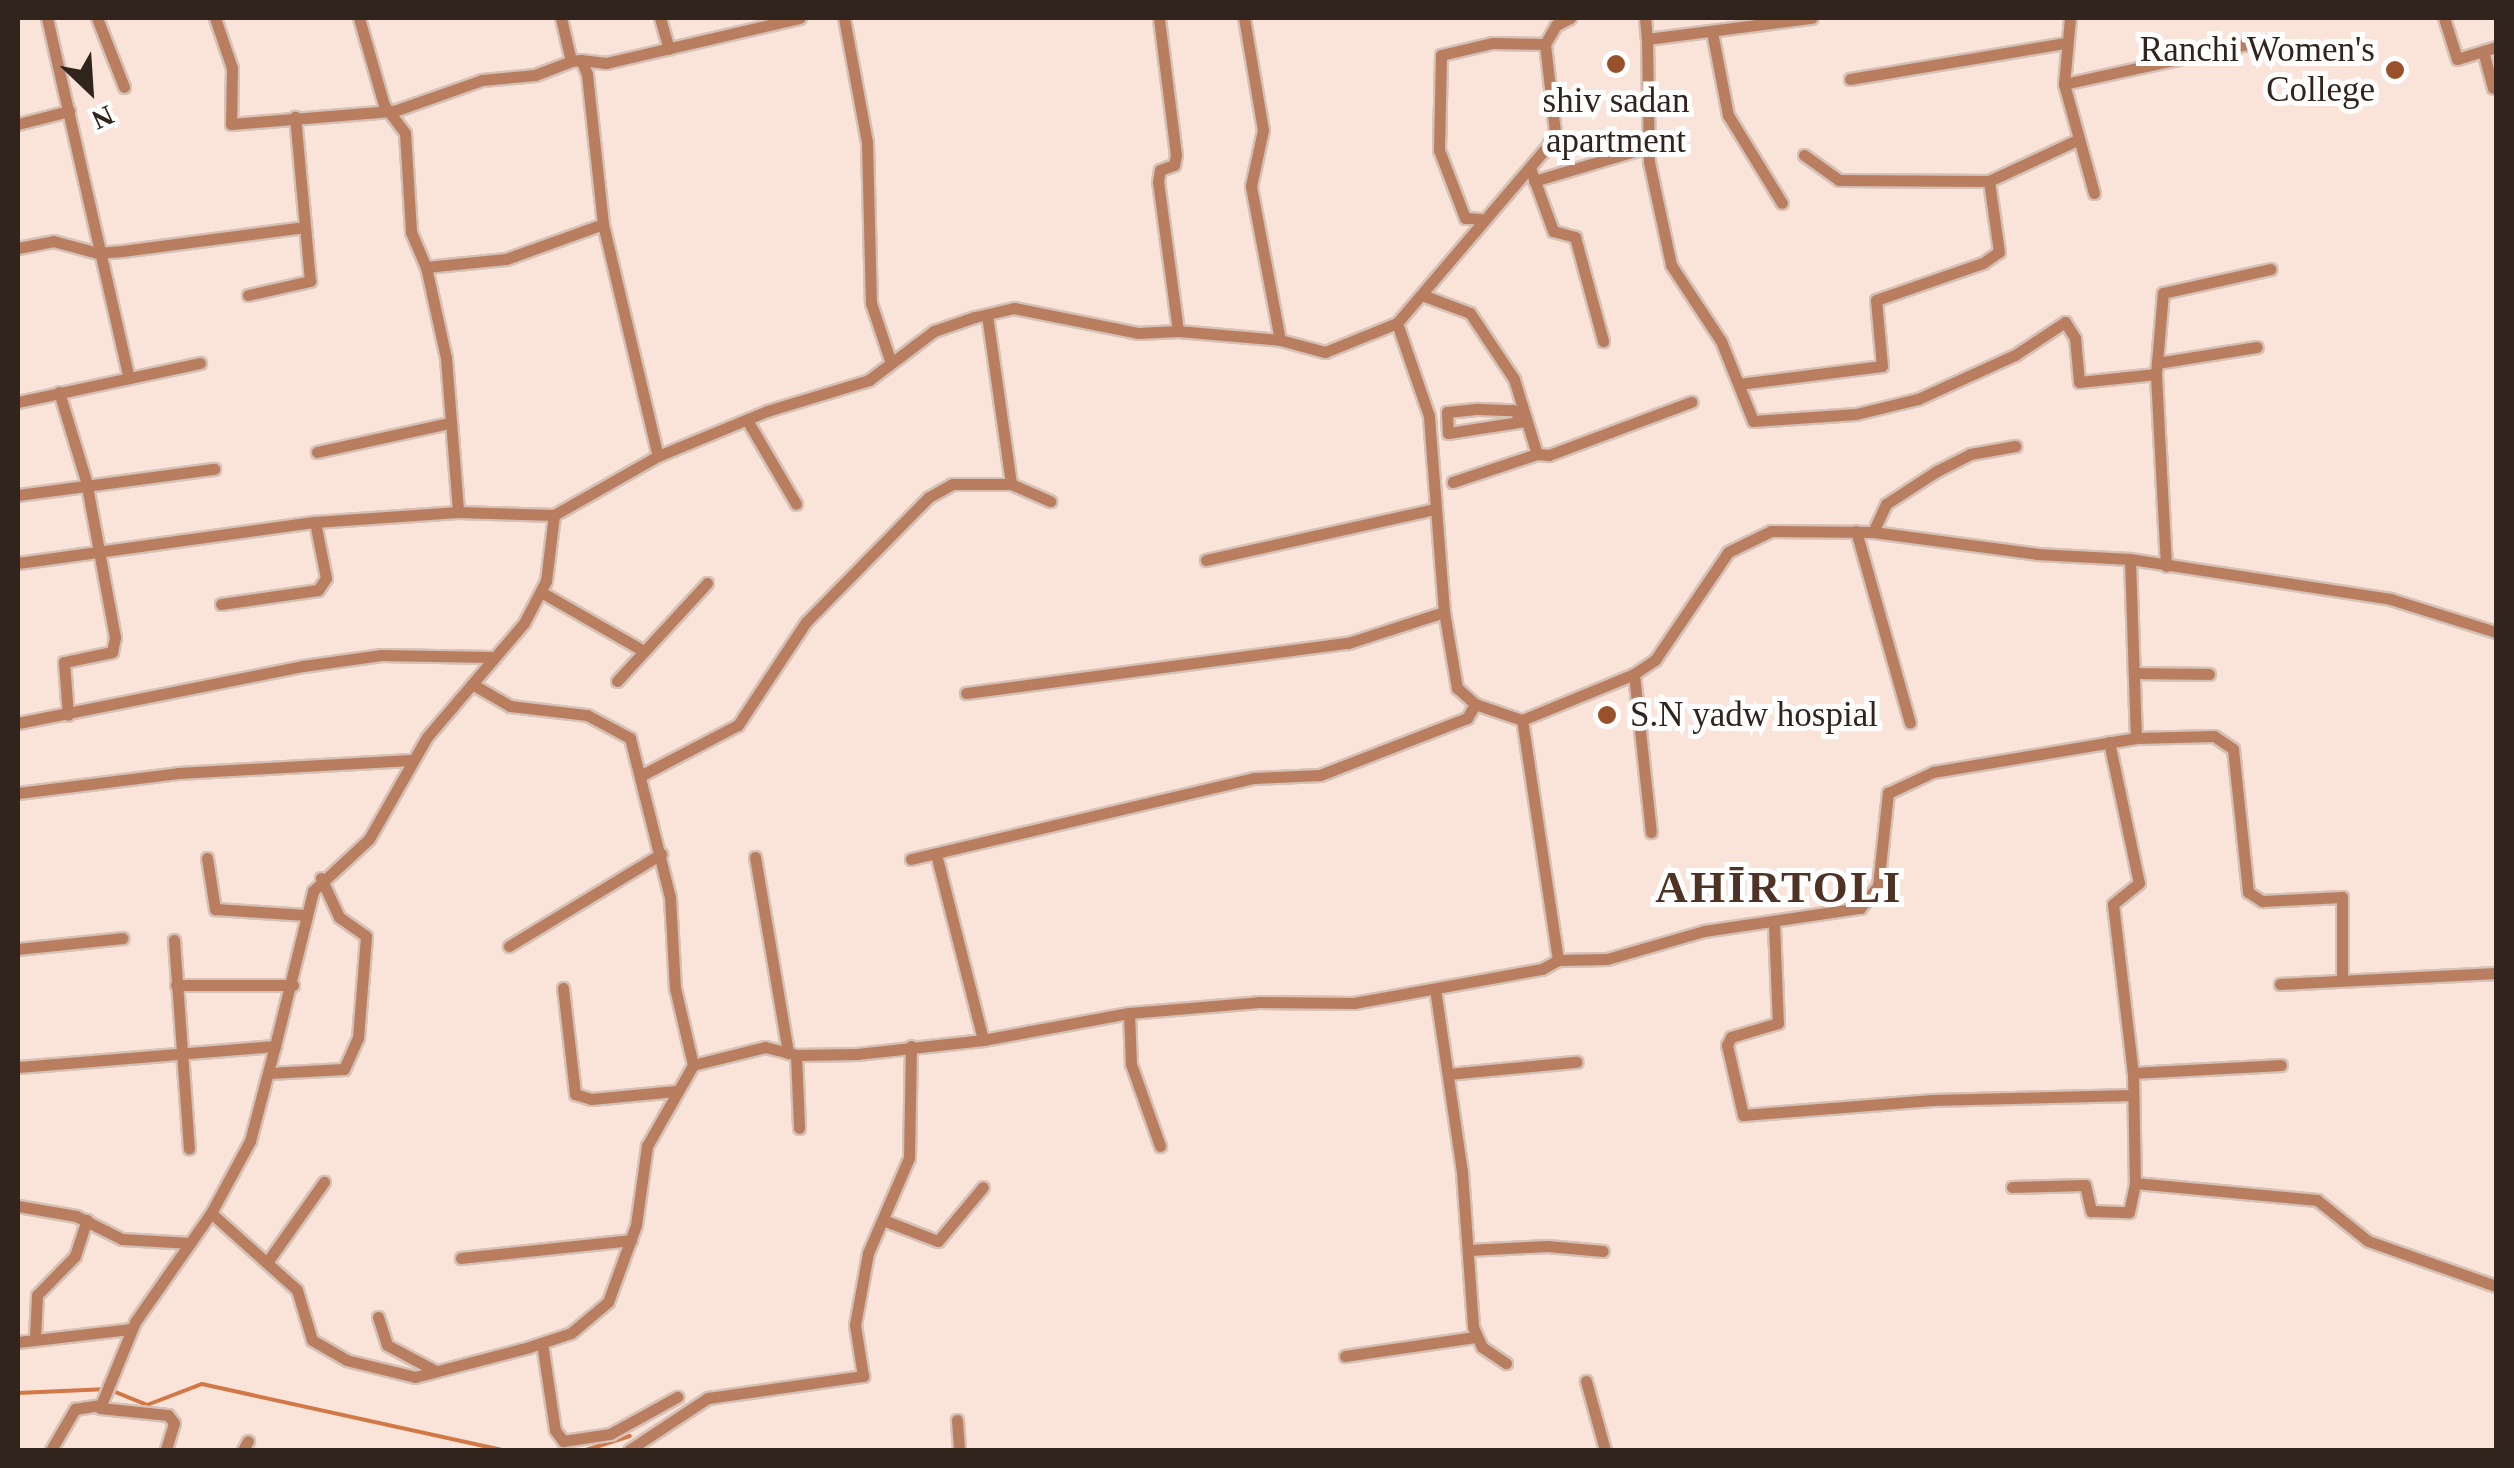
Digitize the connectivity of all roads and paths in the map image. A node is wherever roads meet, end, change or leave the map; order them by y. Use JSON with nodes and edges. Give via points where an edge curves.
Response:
{"nodes":[{"id":1,"x":47,"y":18,"type":"edge"},
{"id":2,"x":96,"y":18,"type":"edge"},
{"id":3,"x":215,"y":18,"type":"edge"},
{"id":4,"x":359,"y":18,"type":"edge"},
{"id":5,"x":560,"y":18,"type":"edge"},
{"id":6,"x":660,"y":18,"type":"edge"},
{"id":7,"x":800,"y":18,"type":"edge"},
{"id":8,"x":844,"y":18,"type":"edge"},
{"id":9,"x":1159,"y":18,"type":"edge"},
{"id":10,"x":1244,"y":18,"type":"edge"},
{"id":11,"x":1570,"y":18,"type":"edge"},
{"id":12,"x":1645,"y":18,"type":"edge"},
{"id":13,"x":1812,"y":18,"type":"edge"},
{"id":14,"x":2070,"y":18,"type":"edge"},
{"id":15,"x":2444,"y":18,"type":"edge"},
{"id":16,"x":1712,"y":32,"type":"junction"},
{"id":17,"x":1646,"y":39,"type":"junction"},
{"id":18,"x":2265,"y":40,"type":"dead end"},
{"id":19,"x":2064,"y":43,"type":"junction"},
{"id":20,"x":1545,"y":44,"type":"junction"},
{"id":21,"x":669,"y":49,"type":"junction"},
{"id":22,"x":2490,"y":50,"type":"edge"},
{"id":23,"x":576,"y":60,"type":"junction"},
{"id":24,"x":1850,"y":79,"type":"dead end"},
{"id":25,"x":2064,"y":84,"type":"junction"},
{"id":26,"x":124,"y":86,"type":"dead end"},
{"id":27,"x":2492,"y":88,"type":"dead end"},
{"id":28,"x":69,"y":110,"type":"junction"},
{"id":29,"x":394,"y":111,"type":"junction"},
{"id":30,"x":295,"y":117,"type":"junction"},
{"id":31,"x":18,"y":124,"type":"edge"},
{"id":32,"x":2079,"y":139,"type":"junction"},
{"id":33,"x":1648,"y":147,"type":"junction"},
{"id":34,"x":1804,"y":156,"type":"dead end"},
{"id":35,"x":1532,"y":175,"type":"junction"},
{"id":36,"x":1989,"y":181,"type":"junction"},
{"id":37,"x":2094,"y":193,"type":"dead end"},
{"id":38,"x":1782,"y":203,"type":"dead end"},
{"id":39,"x":1480,"y":220,"type":"junction"},
{"id":40,"x":603,"y":224,"type":"junction"},
{"id":41,"x":304,"y":227,"type":"junction"},
{"id":42,"x":18,"y":248,"type":"edge"},
{"id":43,"x":98,"y":252,"type":"junction"},
{"id":44,"x":426,"y":267,"type":"junction"},
{"id":45,"x":2270,"y":269,"type":"dead end"},
{"id":46,"x":248,"y":295,"type":"dead end"},
{"id":47,"x":1422,"y":295,"type":"junction"},
{"id":48,"x":987,"y":315,"type":"junction"},
{"id":49,"x":1397,"y":324,"type":"junction"},
{"id":50,"x":1178,"y":330,"type":"junction"},
{"id":51,"x":1280,"y":340,"type":"junction"},
{"id":52,"x":1602,"y":340,"type":"dead end"},
{"id":53,"x":2257,"y":347,"type":"dead end"},
{"id":54,"x":890,"y":360,"type":"junction"},
{"id":55,"x":200,"y":362,"type":"dead end"},
{"id":56,"x":2156,"y":369,"type":"junction"},
{"id":57,"x":129,"y":378,"type":"junction"},
{"id":58,"x":1739,"y":384,"type":"junction"},
{"id":59,"x":59,"y":392,"type":"junction"},
{"id":60,"x":18,"y":402,"type":"edge"},
{"id":61,"x":1691,"y":402,"type":"dead end"},
{"id":62,"x":747,"y":420,"type":"junction"},
{"id":63,"x":1526,"y":420,"type":"junction"},
{"id":64,"x":449,"y":424,"type":"junction"},
{"id":65,"x":2015,"y":446,"type":"dead end"},
{"id":66,"x":317,"y":452,"type":"dead end"},
{"id":67,"x":1537,"y":454,"type":"junction"},
{"id":68,"x":658,"y":456,"type":"junction"},
{"id":69,"x":214,"y":469,"type":"dead end"},
{"id":70,"x":86,"y":481,"type":"junction"},
{"id":71,"x":1453,"y":482,"type":"dead end"},
{"id":72,"x":1011,"y":484,"type":"junction"},
{"id":73,"x":18,"y":496,"type":"edge"},
{"id":74,"x":1050,"y":501,"type":"dead end"},
{"id":75,"x":796,"y":504,"type":"dead end"},
{"id":76,"x":1434,"y":509,"type":"junction"},
{"id":77,"x":458,"y":512,"type":"junction"},
{"id":78,"x":554,"y":514,"type":"junction"},
{"id":79,"x":316,"y":522,"type":"junction"},
{"id":80,"x":1856,"y":530,"type":"junction"},
{"id":81,"x":1873,"y":532,"type":"junction"},
{"id":82,"x":102,"y":549,"type":"junction"},
{"id":83,"x":2130,"y":559,"type":"junction"},
{"id":84,"x":1206,"y":560,"type":"dead end"},
{"id":85,"x":18,"y":562,"type":"edge"},
{"id":86,"x":2166,"y":566,"type":"junction"},
{"id":87,"x":707,"y":583,"type":"dead end"},
{"id":88,"x":541,"y":592,"type":"junction"},
{"id":89,"x":220,"y":604,"type":"dead end"},
{"id":90,"x":1444,"y":612,"type":"junction"},
{"id":91,"x":2496,"y":632,"type":"edge"},
{"id":92,"x":642,"y":650,"type":"junction"},
{"id":93,"x":491,"y":657,"type":"junction"},
{"id":94,"x":1634,"y":674,"type":"junction"},
{"id":95,"x":2134,"y":674,"type":"junction"},
{"id":96,"x":2209,"y":674,"type":"dead end"},
{"id":97,"x":618,"y":681,"type":"dead end"},
{"id":98,"x":472,"y":684,"type":"junction"},
{"id":99,"x":966,"y":693,"type":"dead end"},
{"id":100,"x":1475,"y":704,"type":"junction"},
{"id":101,"x":68,"y":715,"type":"junction"},
{"id":102,"x":1522,"y":720,"type":"junction"},
{"id":103,"x":1910,"y":722,"type":"dead end"},
{"id":104,"x":18,"y":723,"type":"edge"},
{"id":105,"x":2136,"y":738,"type":"junction"},
{"id":106,"x":2110,"y":742,"type":"junction"},
{"id":107,"x":411,"y":760,"type":"junction"},
{"id":108,"x":640,"y":776,"type":"junction"},
{"id":109,"x":18,"y":793,"type":"edge"},
{"id":110,"x":1651,"y":832,"type":"dead end"},
{"id":111,"x":661,"y":854,"type":"junction"},
{"id":112,"x":936,"y":854,"type":"junction"},
{"id":113,"x":755,"y":856,"type":"dead end"},
{"id":114,"x":207,"y":858,"type":"dead end"},
{"id":115,"x":911,"y":859,"type":"dead end"},
{"id":116,"x":321,"y":878,"type":"junction"},
{"id":117,"x":306,"y":915,"type":"junction"},
{"id":118,"x":1774,"y":924,"type":"junction"},
{"id":119,"x":122,"y":938,"type":"dead end"},
{"id":120,"x":174,"y":940,"type":"dead end"},
{"id":121,"x":509,"y":946,"type":"dead end"},
{"id":122,"x":18,"y":949,"type":"edge"},
{"id":123,"x":1558,"y":960,"type":"junction"},
{"id":124,"x":2496,"y":973,"type":"edge"},
{"id":125,"x":2342,"y":980,"type":"junction"},
{"id":126,"x":2280,"y":984,"type":"dead end"},
{"id":127,"x":176,"y":985,"type":"junction"},
{"id":128,"x":293,"y":985,"type":"junction"},
{"id":129,"x":563,"y":988,"type":"dead end"},
{"id":130,"x":1435,"y":989,"type":"junction"},
{"id":131,"x":1129,"y":1012,"type":"junction"},
{"id":132,"x":983,"y":1040,"type":"junction"},
{"id":133,"x":275,"y":1046,"type":"junction"},
{"id":134,"x":911,"y":1046,"type":"junction"},
{"id":135,"x":178,"y":1052,"type":"junction"},
{"id":136,"x":792,"y":1054,"type":"junction"},
{"id":137,"x":1576,"y":1062,"type":"dead end"},
{"id":138,"x":693,"y":1065,"type":"junction"},
{"id":139,"x":2281,"y":1065,"type":"dead end"},
{"id":140,"x":18,"y":1067,"type":"edge"},
{"id":141,"x":269,"y":1073,"type":"junction"},
{"id":142,"x":2133,"y":1073,"type":"junction"},
{"id":143,"x":1448,"y":1074,"type":"junction"},
{"id":144,"x":676,"y":1091,"type":"junction"},
{"id":145,"x":2132,"y":1095,"type":"junction"},
{"id":146,"x":798,"y":1128,"type":"dead end"},
{"id":147,"x":1160,"y":1146,"type":"dead end"},
{"id":148,"x":189,"y":1148,"type":"dead end"},
{"id":149,"x":324,"y":1182,"type":"dead end"},
{"id":150,"x":2136,"y":1183,"type":"junction"},
{"id":151,"x":983,"y":1187,"type":"dead end"},
{"id":152,"x":2012,"y":1187,"type":"dead end"},
{"id":153,"x":18,"y":1206,"type":"edge"},
{"id":154,"x":211,"y":1214,"type":"junction"},
{"id":155,"x":88,"y":1220,"type":"junction"},
{"id":156,"x":883,"y":1220,"type":"junction"},
{"id":157,"x":631,"y":1240,"type":"junction"},
{"id":158,"x":190,"y":1243,"type":"junction"},
{"id":159,"x":1468,"y":1250,"type":"junction"},
{"id":160,"x":1602,"y":1251,"type":"dead end"},
{"id":161,"x":461,"y":1258,"type":"dead end"},
{"id":162,"x":268,"y":1262,"type":"junction"},
{"id":163,"x":2496,"y":1286,"type":"edge"},
{"id":164,"x":378,"y":1317,"type":"dead end"},
{"id":165,"x":131,"y":1328,"type":"junction"},
{"id":166,"x":1475,"y":1337,"type":"junction"},
{"id":167,"x":35,"y":1338,"type":"junction"},
{"id":168,"x":18,"y":1342,"type":"edge"},
{"id":169,"x":542,"y":1343,"type":"junction"},
{"id":170,"x":1346,"y":1356,"type":"dead end"},
{"id":171,"x":1506,"y":1363,"type":"dead end"},
{"id":172,"x":436,"y":1371,"type":"junction"},
{"id":173,"x":1586,"y":1381,"type":"dead end"},
{"id":174,"x":678,"y":1397,"type":"dead end"},
{"id":175,"x":101,"y":1404,"type":"junction"},
{"id":176,"x":958,"y":1420,"type":"dead end"},
{"id":177,"x":51,"y":1450,"type":"edge"},
{"id":178,"x":166,"y":1450,"type":"edge"},
{"id":179,"x":628,"y":1450,"type":"edge"},
{"id":180,"x":959,"y":1450,"type":"edge"},
{"id":181,"x":1605,"y":1450,"type":"edge"}],
"edges":[{"from":1,"to":28,"type":"street"},
{"from":2,"to":26,"type":"street"},
{"from":3,"to":30,"type":"street","via":[[232,68],[231,124]]},
{"from":4,"to":29,"type":"street","via":[[384,106]]},
{"from":5,"to":23,"type":"street"},
{"from":6,"to":21,"type":"street"},
{"from":7,"to":21,"type":"street"},
{"from":8,"to":54,"type":"street","via":[[867,142],[872,303]]},
{"from":9,"to":50,"type":"street","via":[[1176,155],[1158,182]]},
{"from":10,"to":51,"type":"street","via":[[1264,130],[1251,186]]},
{"from":11,"to":20,"type":"street","via":[[1556,25]]},
{"from":12,"to":17,"type":"street"},
{"from":13,"to":16,"type":"street"},
{"from":14,"to":19,"type":"street"},
{"from":15,"to":22,"type":"street","via":[[2457,59]]},
{"from":16,"to":17,"type":"street"},
{"from":16,"to":38,"type":"street","via":[[1728,115]]},
{"from":17,"to":33,"type":"street"},
{"from":18,"to":25,"type":"street"},
{"from":19,"to":24,"type":"street"},
{"from":19,"to":25,"type":"street"},
{"from":20,"to":35,"type":"street","via":[[1555,132]]},
{"from":20,"to":39,"type":"street","via":[[1492,43],[1442,54],[1440,150],[1465,218]]},
{"from":21,"to":23,"type":"street","via":[[606,64]]},
{"from":22,"to":27,"type":"street"},
{"from":23,"to":29,"type":"street","via":[[536,75],[482,80]]},
{"from":23,"to":40,"type":"street"},
{"from":25,"to":32,"type":"street"},
{"from":28,"to":31,"type":"street"},
{"from":28,"to":43,"type":"street"},
{"from":29,"to":30,"type":"street"},
{"from":29,"to":44,"type":"street","via":[[405,133],[410,232]]},
{"from":30,"to":41,"type":"street"},
{"from":32,"to":36,"type":"street"},
{"from":32,"to":37,"type":"street"},
{"from":33,"to":35,"type":"street"},
{"from":33,"to":58,"type":"street","via":[[1671,264],[1713,327]]},
{"from":34,"to":36,"type":"street","via":[[1838,180]]},
{"from":35,"to":39,"type":"street"},
{"from":35,"to":52,"type":"street","via":[[1553,232],[1575,237]]},
{"from":36,"to":58,"type":"street","via":[[1998,252],[1983,264],[1876,300],[1882,366]]},
{"from":39,"to":47,"type":"street"},
{"from":40,"to":44,"type":"street","via":[[492,262]]},
{"from":40,"to":68,"type":"street"},
{"from":41,"to":43,"type":"street"},
{"from":41,"to":46,"type":"street","via":[[310,281]]},
{"from":42,"to":43,"type":"street","via":[[53,241]]},
{"from":43,"to":57,"type":"street"},
{"from":44,"to":64,"type":"street","via":[[441,320]]},
{"from":45,"to":56,"type":"street","via":[[2163,293]]},
{"from":47,"to":49,"type":"street"},
{"from":47,"to":63,"type":"street","via":[[1470,313],[1514,379]]},
{"from":48,"to":50,"type":"street","via":[[1014,308],[1138,334]]},
{"from":48,"to":54,"type":"street","via":[[934,331]]},
{"from":48,"to":72,"type":"street"},
{"from":49,"to":51,"type":"street","via":[[1324,352]]},
{"from":49,"to":76,"type":"street","via":[[1429,416]]},
{"from":50,"to":51,"type":"street"},
{"from":53,"to":56,"type":"street"},
{"from":54,"to":62,"type":"street","via":[[869,380]]},
{"from":55,"to":57,"type":"street"},
{"from":56,"to":58,"type":"street","via":[[2078,382],[2075,338],[2065,322],[2015,355],[1888,408],[1754,421]]},
{"from":56,"to":86,"type":"street"},
{"from":57,"to":59,"type":"street"},
{"from":59,"to":60,"type":"street"},
{"from":59,"to":70,"type":"street"},
{"from":61,"to":67,"type":"street","via":[[1550,455]]},
{"from":62,"to":68,"type":"street"},
{"from":62,"to":75,"type":"street"},
{"from":63,"to":63,"type":"street","via":[[1448,433],[1443,421],[1447,412],[1478,409],[1513,410]]},
{"from":63,"to":67,"type":"street"},
{"from":64,"to":66,"type":"street"},
{"from":64,"to":77,"type":"street"},
{"from":65,"to":81,"type":"street","via":[[1970,454],[1935,472],[1886,504]]},
{"from":67,"to":71,"type":"street"},
{"from":68,"to":78,"type":"street"},
{"from":69,"to":70,"type":"street"},
{"from":70,"to":73,"type":"street"},
{"from":70,"to":82,"type":"street"},
{"from":72,"to":74,"type":"street"},
{"from":72,"to":108,"type":"street","via":[[952,484],[929,497],[806,622],[738,725]]},
{"from":76,"to":84,"type":"street"},
{"from":76,"to":90,"type":"street"},
{"from":77,"to":78,"type":"street"},
{"from":77,"to":79,"type":"street"},
{"from":78,"to":88,"type":"street"},
{"from":79,"to":82,"type":"street"},
{"from":79,"to":89,"type":"street","via":[[326,578],[318,590]]},
{"from":80,"to":81,"type":"street"},
{"from":80,"to":94,"type":"street","via":[[1771,531],[1748,538],[1728,552],[1655,660]]},
{"from":80,"to":103,"type":"street"},
{"from":81,"to":83,"type":"street"},
{"from":82,"to":85,"type":"street"},
{"from":82,"to":101,"type":"street","via":[[114,646],[106,654],[64,662]]},
{"from":83,"to":86,"type":"street"},
{"from":83,"to":95,"type":"street"},
{"from":86,"to":91,"type":"street","via":[[2390,599]]},
{"from":87,"to":92,"type":"street"},
{"from":88,"to":92,"type":"street"},
{"from":88,"to":93,"type":"street"},
{"from":90,"to":99,"type":"street","via":[[1348,644]]},
{"from":90,"to":100,"type":"street","via":[[1458,688]]},
{"from":92,"to":97,"type":"street"},
{"from":93,"to":98,"type":"street"},
{"from":93,"to":101,"type":"street","via":[[432,654],[323,663]]},
{"from":94,"to":102,"type":"street"},
{"from":94,"to":110,"type":"street"},
{"from":95,"to":96,"type":"street"},
{"from":95,"to":105,"type":"street"},
{"from":98,"to":107,"type":"street"},
{"from":98,"to":108,"type":"street","via":[[510,706],[572,711],[614,726],[630,738]]},
{"from":100,"to":102,"type":"street"},
{"from":100,"to":112,"type":"street","via":[[1467,718],[1320,775],[1254,778]]},
{"from":101,"to":104,"type":"street"},
{"from":102,"to":123,"type":"street"},
{"from":105,"to":106,"type":"street"},
{"from":105,"to":125,"type":"street","via":[[2230,741],[2248,892],[2262,902],[2342,897]]},
{"from":106,"to":118,"type":"street","via":[[1952,768],[1902,783],[1886,801],[1878,886],[1870,902]]},
{"from":106,"to":142,"type":"street","via":[[2139,883],[2113,904]]},
{"from":107,"to":109,"type":"street","via":[[178,773]]},
{"from":107,"to":116,"type":"street","via":[[369,839]]},
{"from":108,"to":111,"type":"street"},
{"from":111,"to":121,"type":"street"},
{"from":111,"to":138,"type":"street","via":[[678,1009]]},
{"from":112,"to":115,"type":"street"},
{"from":112,"to":132,"type":"street"},
{"from":113,"to":136,"type":"street"},
{"from":114,"to":117,"type":"street","via":[[215,908]]},
{"from":116,"to":117,"type":"street"},
{"from":116,"to":141,"type":"street","via":[[344,919],[366,936],[358,1038],[347,1066]]},
{"from":117,"to":128,"type":"street"},
{"from":118,"to":123,"type":"street","via":[[1704,931],[1606,959]]},
{"from":118,"to":145,"type":"street","via":[[1778,1023],[1730,1037],[1727,1045],[1743,1116],[1932,1100]]},
{"from":119,"to":122,"type":"street"},
{"from":120,"to":127,"type":"street"},
{"from":123,"to":130,"type":"street"},
{"from":124,"to":125,"type":"street"},
{"from":125,"to":126,"type":"street"},
{"from":127,"to":128,"type":"street"},
{"from":127,"to":135,"type":"street"},
{"from":128,"to":133,"type":"street"},
{"from":129,"to":144,"type":"street","via":[[575,1094],[591,1099]]},
{"from":130,"to":131,"type":"street","via":[[1354,1003]]},
{"from":130,"to":143,"type":"street"},
{"from":131,"to":132,"type":"street"},
{"from":131,"to":147,"type":"street","via":[[1131,1064]]},
{"from":132,"to":134,"type":"street"},
{"from":133,"to":135,"type":"street"},
{"from":133,"to":141,"type":"street"},
{"from":134,"to":136,"type":"street"},
{"from":134,"to":156,"type":"street","via":[[912,1137]]},
{"from":135,"to":140,"type":"street"},
{"from":135,"to":148,"type":"street"},
{"from":136,"to":138,"type":"street","via":[[765,1047]]},
{"from":136,"to":146,"type":"street"},
{"from":137,"to":143,"type":"street"},
{"from":138,"to":144,"type":"street"},
{"from":139,"to":142,"type":"street"},
{"from":141,"to":154,"type":"street","via":[[250,1141]]},
{"from":142,"to":145,"type":"street"},
{"from":143,"to":159,"type":"street"},
{"from":144,"to":157,"type":"street","via":[[647,1146]]},
{"from":145,"to":150,"type":"street"},
{"from":149,"to":162,"type":"street"},
{"from":150,"to":152,"type":"street","via":[[2128,1212],[2091,1211],[2085,1184]]},
{"from":150,"to":163,"type":"street","via":[[2318,1200],[2368,1242]]},
{"from":151,"to":156,"type":"street","via":[[938,1241]]},
{"from":153,"to":155,"type":"street"},
{"from":154,"to":158,"type":"street"},
{"from":154,"to":162,"type":"street"},
{"from":155,"to":158,"type":"street","via":[[122,1240]]},
{"from":155,"to":167,"type":"street","via":[[75,1256],[37,1294]]},
{"from":156,"to":179,"type":"street","via":[[868,1252],[855,1325],[861,1378],[708,1398]]},
{"from":157,"to":161,"type":"street"},
{"from":157,"to":169,"type":"street","via":[[599,1314]]},
{"from":158,"to":165,"type":"street"},
{"from":159,"to":160,"type":"street"},
{"from":159,"to":166,"type":"street"},
{"from":162,"to":172,"type":"street","via":[[298,1290],[312,1340],[321,1347],[404,1377]]},
{"from":164,"to":172,"type":"street","via":[[387,1345]]},
{"from":165,"to":167,"type":"street"},
{"from":165,"to":175,"type":"street"},
{"from":166,"to":170,"type":"street"},
{"from":166,"to":171,"type":"street"},
{"from":167,"to":168,"type":"street"},
{"from":169,"to":172,"type":"street"},
{"from":169,"to":174,"type":"street","via":[[555,1430],[563,1441],[610,1434]]},
{"from":173,"to":181,"type":"street"},
{"from":175,"to":177,"type":"street","via":[[74,1409]]},
{"from":175,"to":178,"type":"street","via":[[168,1414],[174,1424]]},
{"from":176,"to":180,"type":"street"}]}
